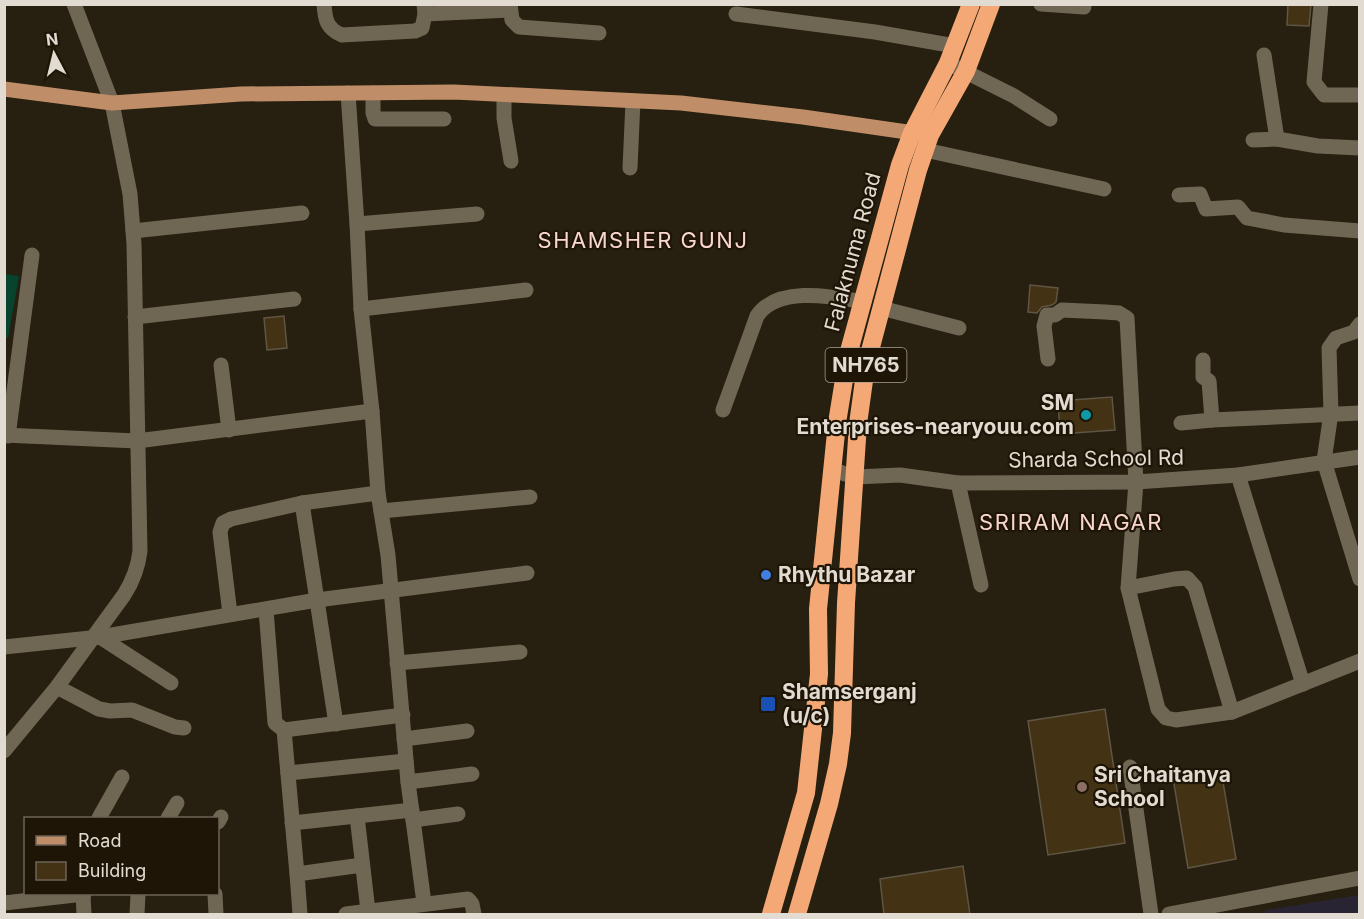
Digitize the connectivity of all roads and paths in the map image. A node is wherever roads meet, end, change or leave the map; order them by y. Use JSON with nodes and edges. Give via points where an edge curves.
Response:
{"nodes":[{"id":1,"x":74,"y":4,"type":"edge"},
{"id":2,"x":324,"y":4,"type":"edge"},
{"id":3,"x":970,"y":4,"type":"edge"},
{"id":4,"x":991,"y":4,"type":"edge"},
{"id":5,"x":1041,"y":4,"type":"edge"},
{"id":6,"x":1321,"y":4,"type":"edge"},
{"id":7,"x":510,"y":7,"type":"edge"},
{"id":8,"x":1084,"y":7,"type":"dead end"},
{"id":9,"x":425,"y":9,"type":"edge"},
{"id":10,"x":736,"y":14,"type":"dead end"},
{"id":11,"x":599,"y":33,"type":"dead end"},
{"id":12,"x":952,"y":55,"type":"junction"},
{"id":13,"x":1264,"y":55,"type":"dead end"},
{"id":14,"x":966,"y":71,"type":"junction"},
{"id":15,"x":4,"y":89,"type":"edge"},
{"id":16,"x":348,"y":93,"type":"junction"},
{"id":17,"x":373,"y":93,"type":"junction"},
{"id":18,"x":504,"y":95,"type":"junction"},
{"id":19,"x":1359,"y":95,"type":"edge"},
{"id":20,"x":633,"y":101,"type":"junction"},
{"id":21,"x":112,"y":103,"type":"junction"},
{"id":22,"x":444,"y":119,"type":"dead end"},
{"id":23,"x":1050,"y":119,"type":"dead end"},
{"id":24,"x":912,"y":133,"type":"junction"},
{"id":25,"x":1277,"y":139,"type":"junction"},
{"id":26,"x":1253,"y":140,"type":"dead end"},
{"id":27,"x":927,"y":142,"type":"junction"},
{"id":28,"x":1359,"y":148,"type":"edge"},
{"id":29,"x":511,"y":161,"type":"dead end"},
{"id":30,"x":630,"y":168,"type":"dead end"},
{"id":31,"x":1104,"y":189,"type":"dead end"},
{"id":32,"x":1179,"y":195,"type":"dead end"},
{"id":33,"x":302,"y":213,"type":"dead end"},
{"id":34,"x":477,"y":214,"type":"dead end"},
{"id":35,"x":357,"y":224,"type":"junction"},
{"id":36,"x":133,"y":231,"type":"junction"},
{"id":37,"x":1359,"y":231,"type":"edge"},
{"id":38,"x":32,"y":255,"type":"dead end"},
{"id":39,"x":526,"y":290,"type":"dead end"},
{"id":40,"x":294,"y":299,"type":"dead end"},
{"id":41,"x":864,"y":302,"type":"junction"},
{"id":42,"x":881,"y":308,"type":"junction"},
{"id":43,"x":361,"y":309,"type":"junction"},
{"id":44,"x":135,"y":317,"type":"junction"},
{"id":45,"x":1359,"y":324,"type":"edge"},
{"id":46,"x":959,"y":328,"type":"dead end"},
{"id":47,"x":1048,"y":359,"type":"dead end"},
{"id":48,"x":1203,"y":360,"type":"dead end"},
{"id":49,"x":221,"y":365,"type":"dead end"},
{"id":50,"x":723,"y":410,"type":"dead end"},
{"id":51,"x":372,"y":411,"type":"junction"},
{"id":52,"x":1359,"y":413,"type":"edge"},
{"id":53,"x":1331,"y":414,"type":"junction"},
{"id":54,"x":1212,"y":420,"type":"junction"},
{"id":55,"x":1181,"y":423,"type":"dead end"},
{"id":56,"x":229,"y":430,"type":"junction"},
{"id":57,"x":6,"y":436,"type":"edge"},
{"id":58,"x":137,"y":441,"type":"junction"},
{"id":59,"x":1359,"y":457,"type":"edge"},
{"id":60,"x":1324,"y":461,"type":"junction"},
{"id":61,"x":833,"y":470,"type":"junction"},
{"id":62,"x":1238,"y":475,"type":"junction"},
{"id":63,"x":855,"y":477,"type":"junction"},
{"id":64,"x":1136,"y":482,"type":"junction"},
{"id":65,"x":958,"y":483,"type":"junction"},
{"id":66,"x":378,"y":493,"type":"junction"},
{"id":67,"x":530,"y":497,"type":"dead end"},
{"id":68,"x":302,"y":502,"type":"junction"},
{"id":69,"x":381,"y":511,"type":"junction"},
{"id":70,"x":527,"y":573,"type":"dead end"},
{"id":71,"x":1359,"y":579,"type":"edge"},
{"id":72,"x":981,"y":585,"type":"dead end"},
{"id":73,"x":1128,"y":588,"type":"junction"},
{"id":74,"x":391,"y":591,"type":"junction"},
{"id":75,"x":317,"y":600,"type":"junction"},
{"id":76,"x":266,"y":610,"type":"junction"},
{"id":77,"x":230,"y":614,"type":"junction"},
{"id":78,"x":97,"y":637,"type":"junction"},
{"id":79,"x":4,"y":647,"type":"edge"},
{"id":80,"x":520,"y":652,"type":"dead end"},
{"id":81,"x":1359,"y":661,"type":"edge"},
{"id":82,"x":397,"y":663,"type":"junction"},
{"id":83,"x":171,"y":683,"type":"dead end"},
{"id":84,"x":1303,"y":684,"type":"junction"},
{"id":85,"x":57,"y":687,"type":"junction"},
{"id":86,"x":1232,"y":712,"type":"junction"},
{"id":87,"x":403,"y":715,"type":"junction"},
{"id":88,"x":336,"y":724,"type":"junction"},
{"id":89,"x":184,"y":728,"type":"dead end"},
{"id":90,"x":284,"y":730,"type":"junction"},
{"id":91,"x":467,"y":731,"type":"dead end"},
{"id":92,"x":404,"y":739,"type":"junction"},
{"id":93,"x":4,"y":751,"type":"edge"},
{"id":94,"x":406,"y":761,"type":"junction"},
{"id":95,"x":1130,"y":766,"type":"dead end"},
{"id":96,"x":288,"y":773,"type":"junction"},
{"id":97,"x":472,"y":774,"type":"dead end"},
{"id":98,"x":122,"y":777,"type":"dead end"},
{"id":99,"x":408,"y":782,"type":"junction"},
{"id":100,"x":177,"y":803,"type":"dead end"},
{"id":101,"x":458,"y":814,"type":"dead end"},
{"id":102,"x":413,"y":815,"type":"junction"},
{"id":103,"x":357,"y":816,"type":"junction"},
{"id":104,"x":100,"y":817,"type":"edge"},
{"id":105,"x":169,"y":817,"type":"edge"},
{"id":106,"x":292,"y":823,"type":"junction"},
{"id":107,"x":362,"y":865,"type":"junction"},
{"id":108,"x":297,"y":874,"type":"junction"},
{"id":109,"x":1359,"y":878,"type":"edge"},
{"id":110,"x":57,"y":895,"type":"edge"},
{"id":111,"x":83,"y":895,"type":"edge"},
{"id":112,"x":138,"y":895,"type":"edge"},
{"id":113,"x":215,"y":895,"type":"edge"},
{"id":114,"x":424,"y":903,"type":"junction"},
{"id":115,"x":13,"y":906,"type":"edge"},
{"id":116,"x":368,"y":912,"type":"junction"},
{"id":117,"x":84,"y":915,"type":"edge"},
{"id":118,"x":137,"y":915,"type":"edge"},
{"id":119,"x":216,"y":915,"type":"edge"},
{"id":120,"x":300,"y":915,"type":"edge"},
{"id":121,"x":346,"y":915,"type":"edge"},
{"id":122,"x":474,"y":915,"type":"edge"},
{"id":123,"x":771,"y":915,"type":"edge"},
{"id":124,"x":797,"y":915,"type":"edge"},
{"id":125,"x":1151,"y":915,"type":"edge"},
{"id":126,"x":1168,"y":915,"type":"edge"}],
"edges":[{"from":1,"to":21,"type":"street"},
{"from":2,"to":9,"type":"street","via":[[325,20],[333,31],[342,34],[416,31],[422,28]]},
{"from":3,"to":12,"type":"highway","name":"Falaknuma Road","number":"NH765"},
{"from":4,"to":14,"type":"highway","name":"Falaknuma Road","number":"NH765"},
{"from":5,"to":8,"type":"street"},
{"from":6,"to":19,"type":"street","via":[[1314,82],[1324,95]]},
{"from":7,"to":9,"type":"street"},
{"from":7,"to":11,"type":"street","via":[[512,20],[519,27]]},
{"from":10,"to":12,"type":"street","via":[[876,32]]},
{"from":12,"to":14,"type":"street"},
{"from":12,"to":24,"type":"highway","name":"Falaknuma Road","number":"NH765"},
{"from":13,"to":25,"type":"street"},
{"from":14,"to":23,"type":"street"},
{"from":14,"to":27,"type":"highway","name":"Falaknuma Road","number":"NH765"},
{"from":15,"to":21,"type":"main road"},
{"from":16,"to":17,"type":"main road"},
{"from":16,"to":21,"type":"main road","via":[[242,94]]},
{"from":16,"to":35,"type":"street"},
{"from":17,"to":18,"type":"main road"},
{"from":17,"to":22,"type":"street","via":[[375,118]]},
{"from":18,"to":20,"type":"main road"},
{"from":18,"to":29,"type":"street"},
{"from":20,"to":24,"type":"main road","via":[[681,103]]},
{"from":20,"to":30,"type":"street"},
{"from":21,"to":36,"type":"street","via":[[130,194]]},
{"from":24,"to":27,"type":"main road"},
{"from":24,"to":41,"type":"highway","name":"Falaknuma Road","number":"NH765"},
{"from":25,"to":26,"type":"street"},
{"from":25,"to":28,"type":"street"},
{"from":27,"to":31,"type":"street"},
{"from":27,"to":42,"type":"highway","name":"Falaknuma Road","number":"NH765"},
{"from":32,"to":37,"type":"street","via":[[1200,195],[1206,209],[1238,207],[1247,218]]},
{"from":33,"to":36,"type":"street"},
{"from":34,"to":35,"type":"street"},
{"from":35,"to":43,"type":"street"},
{"from":36,"to":44,"type":"street"},
{"from":38,"to":57,"type":"street"},
{"from":39,"to":43,"type":"street"},
{"from":40,"to":44,"type":"street"},
{"from":41,"to":50,"type":"street","via":[[817,294],[793,297],[766,307],[757,316]]},
{"from":41,"to":61,"type":"highway","name":"Falaknuma Road","number":"NH765","via":[[842,384]]},
{"from":42,"to":46,"type":"street"},
{"from":42,"to":63,"type":"highway","name":"Falaknuma Road","number":"NH765","via":[[866,366]]},
{"from":43,"to":51,"type":"street"},
{"from":44,"to":58,"type":"street"},
{"from":45,"to":53,"type":"street","via":[[1354,332],[1336,338],[1329,348]]},
{"from":47,"to":64,"type":"street","via":[[1044,326],[1047,315],[1062,310],[1126,316]]},
{"from":48,"to":54,"type":"street"},
{"from":49,"to":56,"type":"street"},
{"from":51,"to":56,"type":"street"},
{"from":51,"to":66,"type":"street"},
{"from":52,"to":53,"type":"street"},
{"from":53,"to":54,"type":"street"},
{"from":53,"to":60,"type":"street"},
{"from":54,"to":55,"type":"street"},
{"from":56,"to":58,"type":"street"},
{"from":57,"to":58,"type":"street"},
{"from":58,"to":78,"type":"street","via":[[138,566]]},
{"from":59,"to":60,"type":"street","name":"Sharda School Rd"},
{"from":60,"to":62,"type":"street","name":"Sharda School Rd"},
{"from":60,"to":71,"type":"street"},
{"from":61,"to":63,"type":"street","name":"Sharda School Rd"},
{"from":61,"to":123,"type":"highway","name":"Falaknuma Road","number":"NH765","via":[[818,609],[819,674],[806,793]]},
{"from":62,"to":64,"type":"street","name":"Sharda School Rd"},
{"from":62,"to":84,"type":"street"},
{"from":63,"to":65,"type":"street","name":"Sharda School Rd","via":[[900,475]]},
{"from":63,"to":124,"type":"highway","name":"Falaknuma Road","number":"NH765","via":[[838,764]]},
{"from":64,"to":65,"type":"street","name":"Sharda School Rd"},
{"from":64,"to":73,"type":"street"},
{"from":65,"to":72,"type":"street"},
{"from":66,"to":68,"type":"street"},
{"from":66,"to":69,"type":"street"},
{"from":67,"to":69,"type":"street"},
{"from":68,"to":75,"type":"street"},
{"from":68,"to":77,"type":"street","via":[[223,524],[220,532]]},
{"from":69,"to":74,"type":"street"},
{"from":70,"to":74,"type":"street"},
{"from":73,"to":86,"type":"street","via":[[1187,578],[1195,587]]},
{"from":73,"to":86,"type":"street","via":[[1158,709],[1166,718],[1176,720]]},
{"from":74,"to":75,"type":"street"},
{"from":74,"to":82,"type":"street"},
{"from":75,"to":76,"type":"street"},
{"from":75,"to":88,"type":"street"},
{"from":76,"to":77,"type":"street"},
{"from":76,"to":90,"type":"street","via":[[275,723]]},
{"from":77,"to":78,"type":"street"},
{"from":78,"to":79,"type":"street"},
{"from":78,"to":83,"type":"street"},
{"from":78,"to":85,"type":"street"},
{"from":80,"to":82,"type":"street"},
{"from":81,"to":84,"type":"street"},
{"from":82,"to":87,"type":"street"},
{"from":84,"to":86,"type":"street"},
{"from":85,"to":89,"type":"street","via":[[99,709],[132,710]]},
{"from":85,"to":93,"type":"street"},
{"from":87,"to":88,"type":"street"},
{"from":87,"to":92,"type":"street"},
{"from":88,"to":90,"type":"street"},
{"from":90,"to":96,"type":"street"},
{"from":91,"to":92,"type":"street"},
{"from":92,"to":94,"type":"street"},
{"from":94,"to":96,"type":"street"},
{"from":94,"to":99,"type":"street"},
{"from":95,"to":125,"type":"street"},
{"from":96,"to":106,"type":"street"},
{"from":97,"to":99,"type":"street"},
{"from":98,"to":104,"type":"street"},
{"from":99,"to":102,"type":"street"},
{"from":100,"to":105,"type":"street"},
{"from":101,"to":102,"type":"street"},
{"from":102,"to":103,"type":"street"},
{"from":102,"to":114,"type":"street"},
{"from":103,"to":106,"type":"street"},
{"from":103,"to":107,"type":"street"},
{"from":106,"to":108,"type":"street"},
{"from":107,"to":108,"type":"street"},
{"from":107,"to":116,"type":"street"},
{"from":108,"to":120,"type":"street"},
{"from":109,"to":126,"type":"street"},
{"from":110,"to":115,"type":"street"},
{"from":111,"to":117,"type":"street"},
{"from":112,"to":118,"type":"street"},
{"from":113,"to":119,"type":"street"},
{"from":114,"to":116,"type":"street"},
{"from":114,"to":122,"type":"street","via":[[468,899]]},
{"from":116,"to":121,"type":"street"}]}
